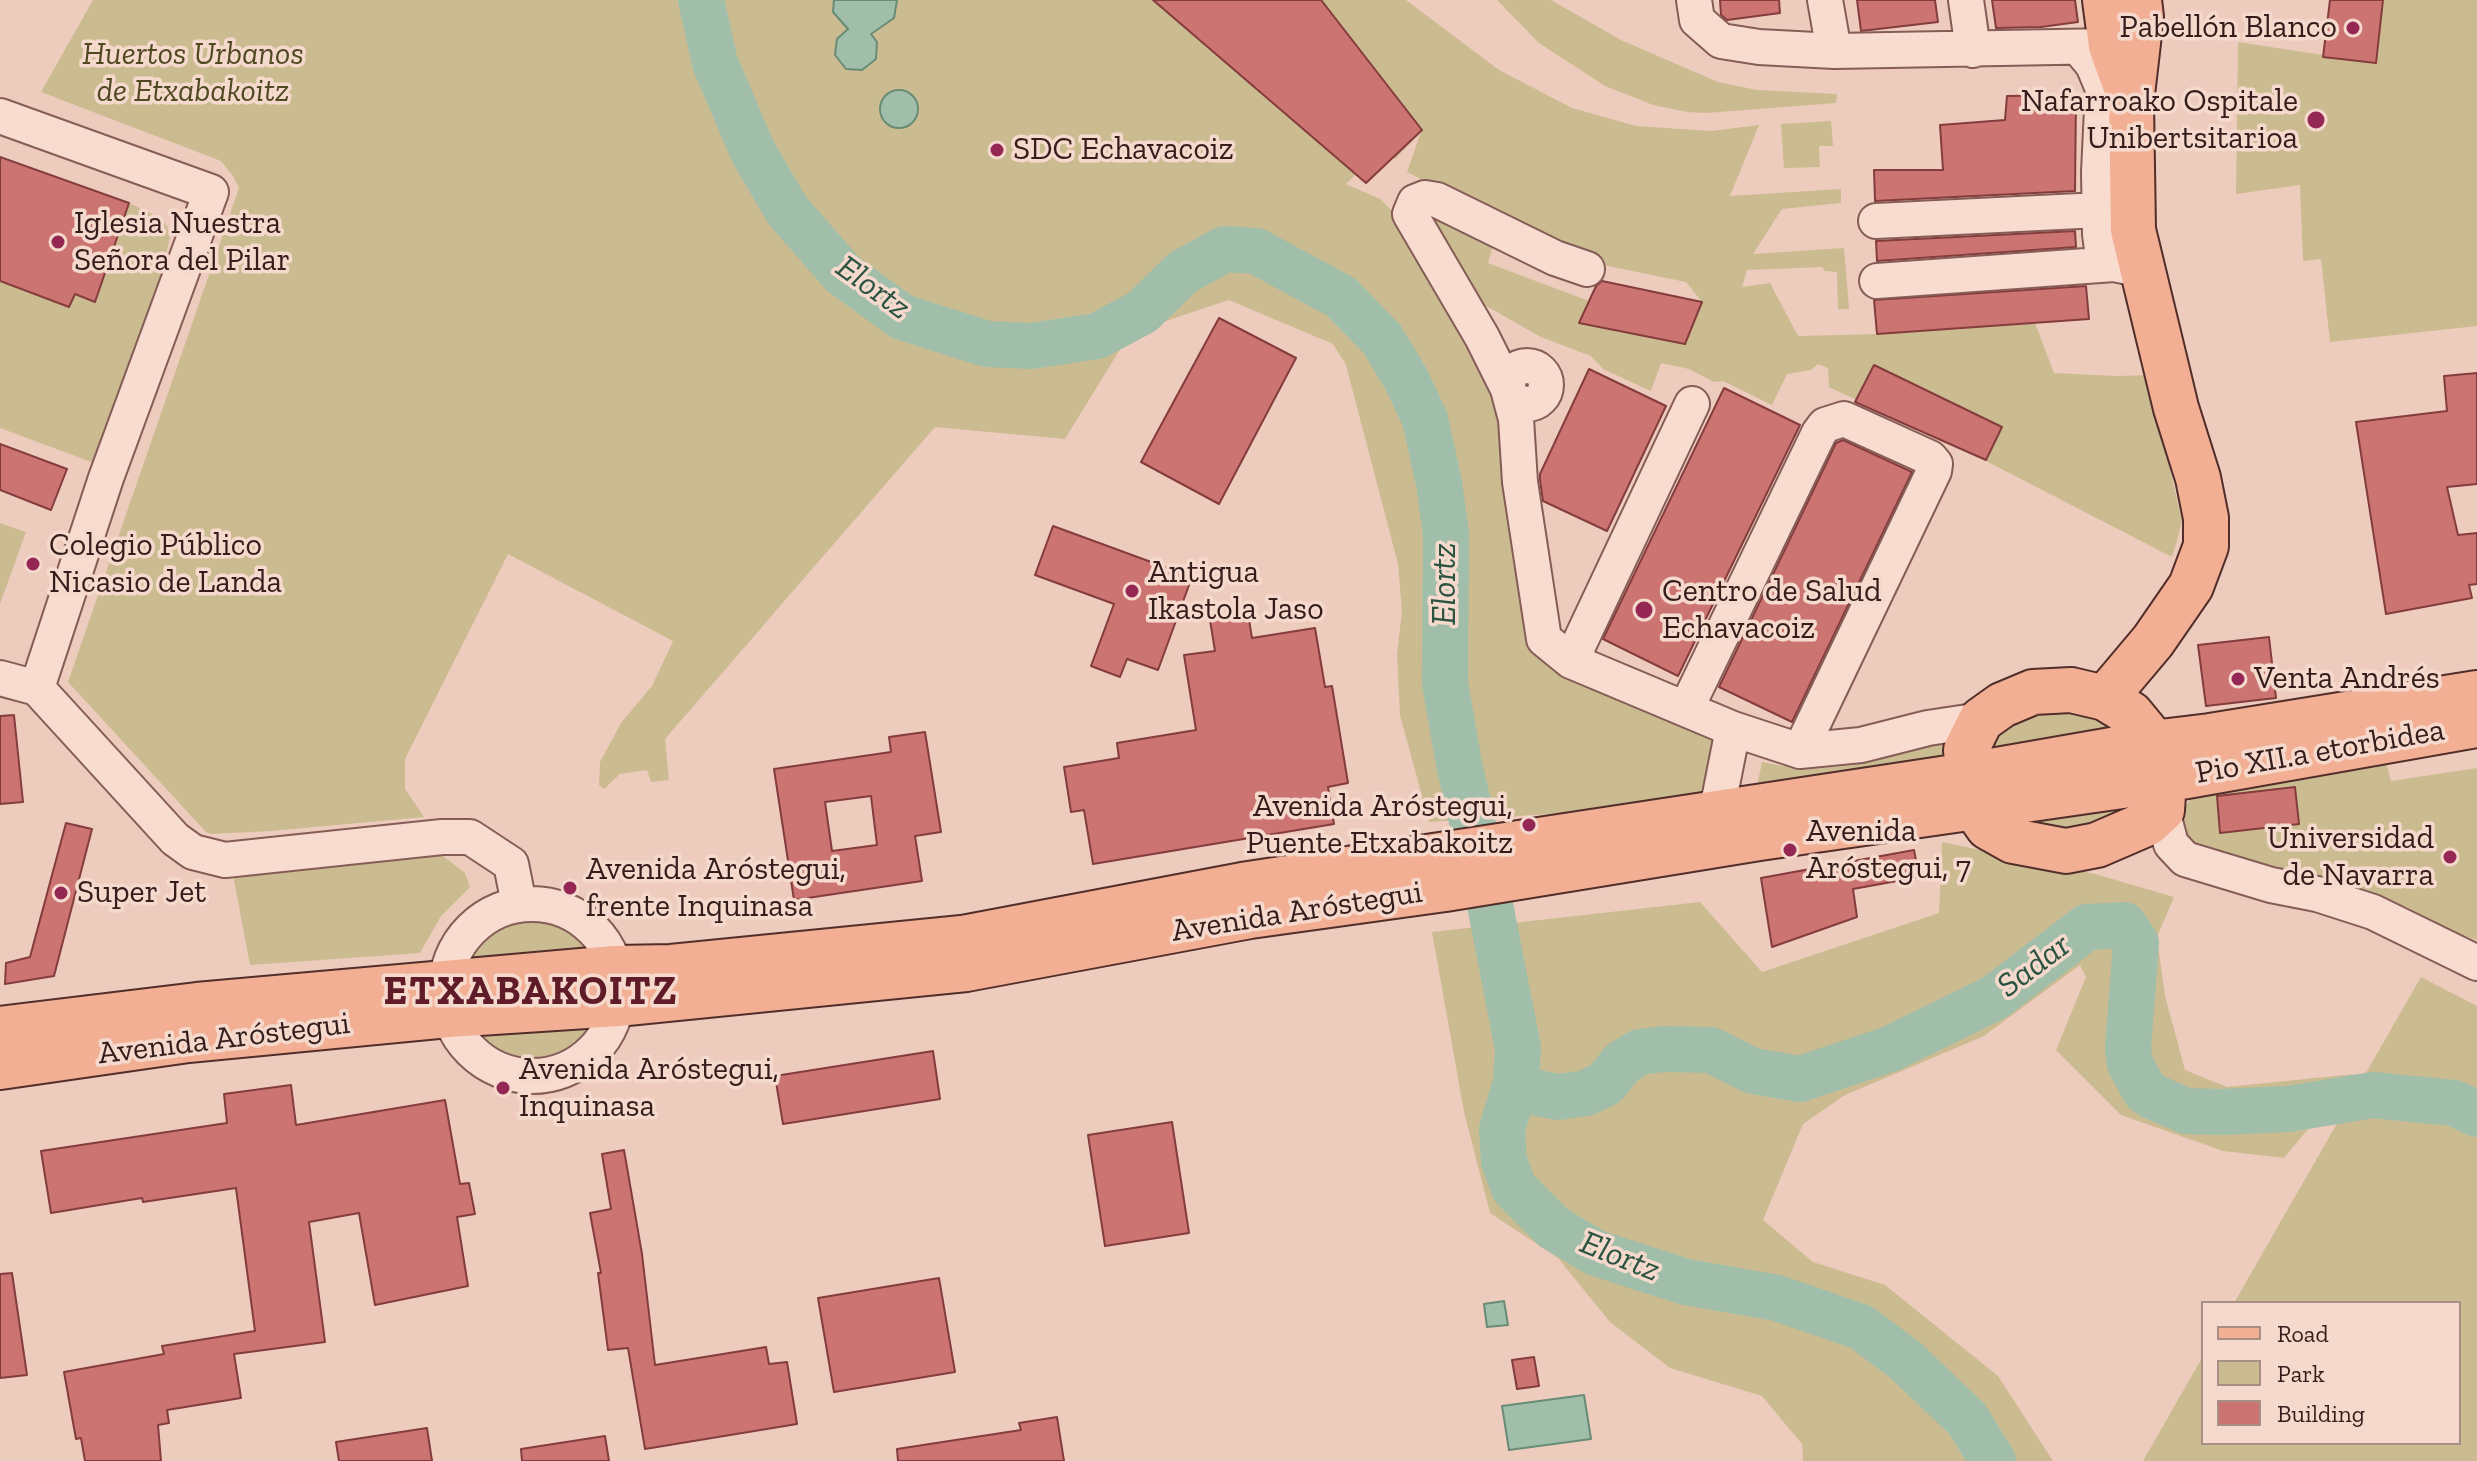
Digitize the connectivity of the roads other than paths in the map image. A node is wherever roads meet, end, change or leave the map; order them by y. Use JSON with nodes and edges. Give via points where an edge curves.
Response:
{"nodes":[{"id":1,"x":1694,"y":0,"type":"edge"},
{"id":2,"x":1825,"y":0,"type":"edge"},
{"id":3,"x":1966,"y":0,"type":"edge"},
{"id":4,"x":2105,"y":0,"type":"edge"},
{"id":5,"x":2139,"y":0,"type":"edge"},
{"id":6,"x":2095,"y":47,"type":"junction"},
{"id":7,"x":1973,"y":50,"type":"junction"},
{"id":8,"x":1834,"y":51,"type":"junction"},
{"id":9,"x":2131,"y":103,"type":"junction"},
{"id":10,"x":0,"y":116,"type":"edge"},
{"id":11,"x":2100,"y":210,"type":"junction"},
{"id":12,"x":1876,"y":221,"type":"dead end"},
{"id":13,"x":2124,"y":267,"type":"junction"},
{"id":14,"x":1587,"y":269,"type":"dead end"},
{"id":15,"x":1877,"y":281,"type":"dead end"},
{"id":16,"x":1516,"y":378,"type":"junction"},
{"id":17,"x":1692,"y":404,"type":"dead end"},
{"id":18,"x":1518,"y":443,"type":"junction"},
{"id":19,"x":1571,"y":661,"type":"junction"},
{"id":20,"x":0,"y":678,"type":"edge"},
{"id":21,"x":37,"y":688,"type":"junction"},
{"id":22,"x":2477,"y":693,"type":"edge"},
{"id":23,"x":2105,"y":698,"type":"junction"},
{"id":24,"x":1686,"y":709,"type":"junction"},
{"id":25,"x":1981,"y":720,"type":"junction"},
{"id":26,"x":2477,"y":725,"type":"edge"},
{"id":27,"x":1733,"y":729,"type":"junction"},
{"id":28,"x":1800,"y":751,"type":"junction"},
{"id":29,"x":2159,"y":778,"type":"junction"},
{"id":30,"x":1972,"y":790,"type":"junction"},
{"id":31,"x":1714,"y":812,"type":"junction"},
{"id":32,"x":1562,"y":852,"type":"junction"},
{"id":33,"x":519,"y":904,"type":"junction"},
{"id":34,"x":2477,"y":963,"type":"edge"},
{"id":35,"x":616,"y":986,"type":"junction"},
{"id":36,"x":447,"y":999,"type":"junction"},
{"id":37,"x":0,"y":1029,"type":"edge"},
{"id":38,"x":0,"y":1067,"type":"edge"}],
"edges":[{"from":1,"to":8,"type":"street","via":[[1697,20],[1721,41]]},
{"from":2,"to":8,"type":"street"},
{"from":3,"to":7,"type":"street"},
{"from":4,"to":6,"type":"main road"},
{"from":5,"to":9,"type":"main road"},
{"from":6,"to":7,"type":"street"},
{"from":6,"to":9,"type":"main road"},
{"from":6,"to":11,"type":"street","via":[[2093,65],[2103,89]]},
{"from":7,"to":8,"type":"street"},
{"from":9,"to":13,"type":"main road","via":[[2133,230]]},
{"from":10,"to":21,"type":"street","via":[[211,192],[106,478]]},
{"from":11,"to":12,"type":"street"},
{"from":11,"to":13,"type":"street"},
{"from":13,"to":15,"type":"street"},
{"from":13,"to":23,"type":"main road","via":[[2198,478],[2206,546],[2191,586]]},
{"from":14,"to":16,"type":"street","via":[[1437,200],[1415,202],[1410,214],[1482,337]]},
{"from":16,"to":18,"type":"street"},
{"from":16,"to":18,"type":"street","via":[[1514,400],[1527,405],[1543,396]]},
{"from":17,"to":19,"type":"street"},
{"from":18,"to":19,"type":"street","via":[[1544,639]]},
{"from":19,"to":24,"type":"street"},
{"from":20,"to":21,"type":"street"},
{"from":21,"to":33,"type":"street","via":[[175,839],[193,852],[225,860],[470,837],[511,864]]},
{"from":22,"to":29,"type":"main road","name":"Pio XII.a etorbidea","via":[[2210,736]]},
{"from":23,"to":25,"type":"main road","via":[[2071,690],[2033,692]]},
{"from":23,"to":29,"type":"main road","via":[[2131,714]]},
{"from":24,"to":27,"type":"street"},
{"from":24,"to":28,"type":"street","via":[[1819,433],[1833,420],[1844,419],[1935,464]]},
{"from":25,"to":28,"type":"street","via":[[1861,745]]},
{"from":25,"to":30,"type":"main road","via":[[1966,750]]},
{"from":26,"to":29,"type":"main road","name":"Pio XII.a etorbidea"},
{"from":27,"to":28,"type":"street"},
{"from":27,"to":31,"type":"street"},
{"from":29,"to":30,"type":"main road","name":"Avenida Aróstegui"},
{"from":29,"to":30,"type":"main road","via":[[2148,823],[2097,845],[2066,851],[2013,841],[1988,827]]},
{"from":29,"to":34,"type":"street","via":[[2171,844],[2185,859],[2373,912]]},
{"from":30,"to":31,"type":"main road","name":"Avenida Aróstegui"},
{"from":30,"to":32,"type":"main road","name":"Avenida Aróstegui"},
{"from":31,"to":32,"type":"main road","name":"Avenida Aróstegui"},
{"from":32,"to":35,"type":"main road","name":"Avenida Aróstegui","via":[[1442,872],[1242,885],[962,938],[671,967]]},
{"from":33,"to":35,"type":"street","via":[[546,904],[573,914],[599,937]]},
{"from":33,"to":36,"type":"street","via":[[489,915],[458,944]]},
{"from":35,"to":36,"type":"main road","name":"Avenida Aróstegui"},
{"from":35,"to":36,"type":"street","via":[[612,1023],[602,1041],[586,1058],[545,1076],[519,1076],[489,1066],[461,1041]]},
{"from":36,"to":37,"type":"main road","name":"Avenida Aróstegui","via":[[197,1005]]},
{"from":36,"to":38,"type":"main road","name":"Avenida Aróstegui"}]}
